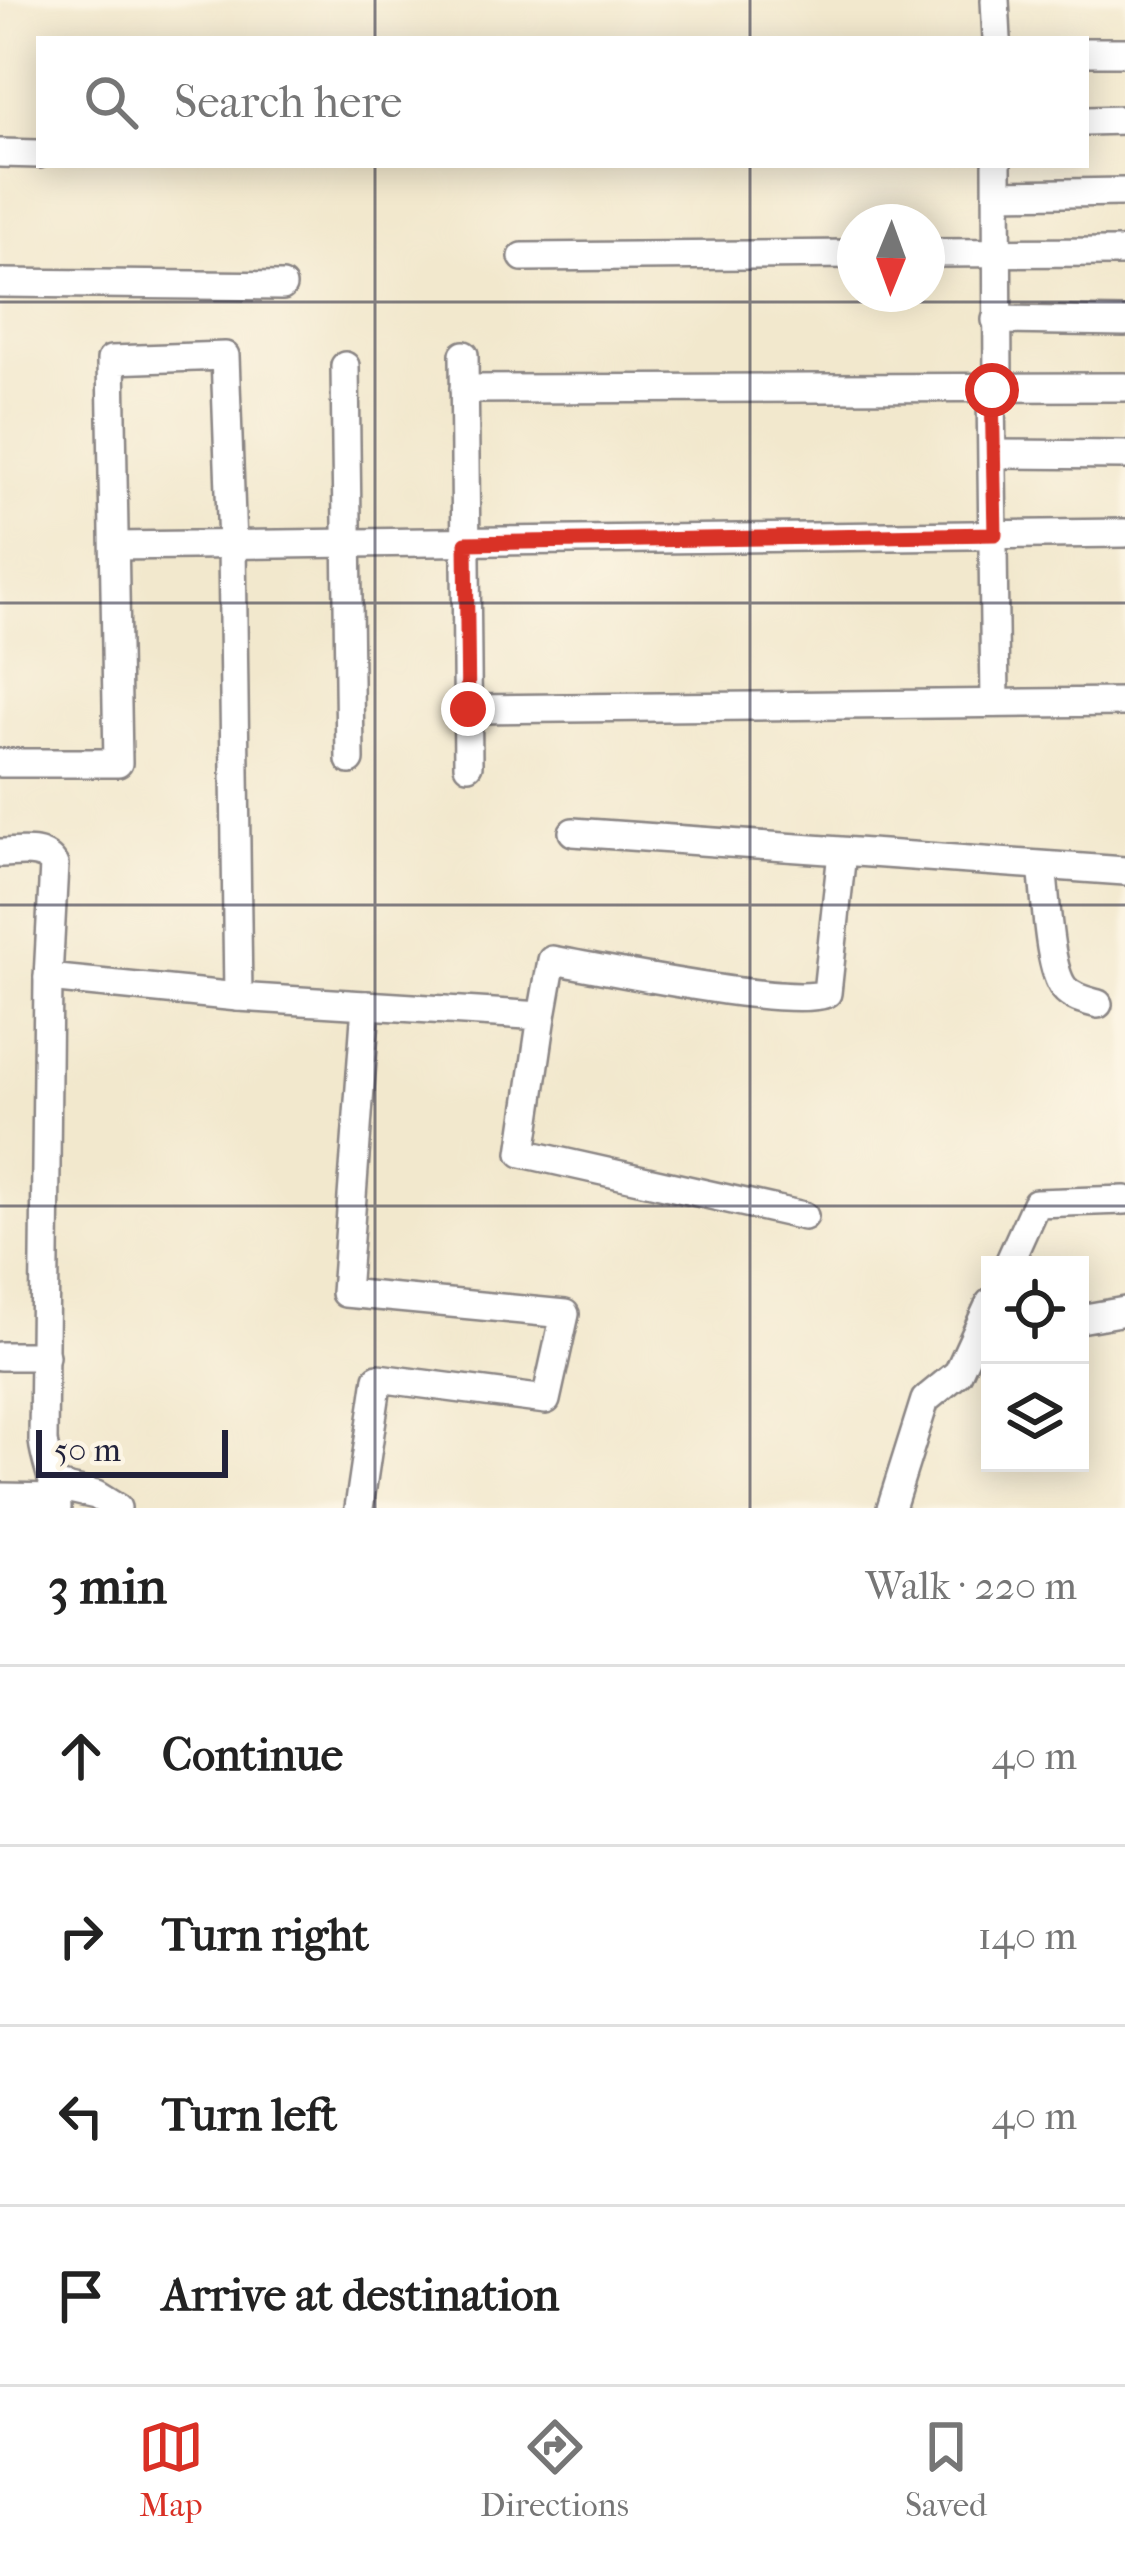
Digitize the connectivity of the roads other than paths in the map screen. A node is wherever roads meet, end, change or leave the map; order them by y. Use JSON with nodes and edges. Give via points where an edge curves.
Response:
{"nodes":[{"id":1,"x":995,"y":0,"type":"edge"},
{"id":2,"x":997,"y":36,"type":"edge"},
{"id":3,"x":1089,"y":52,"type":"edge"},
{"id":4,"x":1125,"y":52,"type":"edge"},
{"id":5,"x":1125,"y":120,"type":"edge"},
{"id":6,"x":1089,"y":121,"type":"edge"},
{"id":7,"x":0,"y":153,"type":"edge"},
{"id":8,"x":36,"y":154,"type":"edge"},
{"id":9,"x":997,"y":168,"type":"edge"},
{"id":10,"x":1125,"y":192,"type":"edge"},
{"id":11,"x":998,"y":194,"type":"junction"},
{"id":12,"x":997,"y":252,"type":"junction"},
{"id":13,"x":1125,"y":252,"type":"edge"},
{"id":14,"x":945,"y":253,"type":"edge"},
{"id":15,"x":837,"y":254,"type":"edge"},
{"id":16,"x":523,"y":257,"type":"dead end"},
{"id":17,"x":0,"y":283,"type":"edge"},
{"id":18,"x":282,"y":286,"type":"dead end"},
{"id":19,"x":996,"y":320,"type":"junction"},
{"id":20,"x":1125,"y":322,"type":"edge"},
{"id":21,"x":464,"y":355,"type":"dead end"},
{"id":22,"x":345,"y":366,"type":"dead end"},
{"id":23,"x":1125,"y":387,"type":"edge"},
{"id":24,"x":464,"y":389,"type":"junction"},
{"id":25,"x":995,"y":390,"type":"junction"},
{"id":26,"x":994,"y":454,"type":"junction"},
{"id":27,"x":1125,"y":455,"type":"edge"},
{"id":28,"x":1125,"y":533,"type":"edge"},
{"id":29,"x":995,"y":534,"type":"junction"},
{"id":30,"x":466,"y":543,"type":"junction"},
{"id":31,"x":232,"y":545,"type":"junction"},
{"id":32,"x":116,"y":546,"type":"junction"},
{"id":33,"x":347,"y":546,"type":"junction"},
{"id":34,"x":1125,"y":702,"type":"edge"},
{"id":35,"x":995,"y":703,"type":"junction"},
{"id":36,"x":468,"y":709,"type":"junction"},
{"id":37,"x":350,"y":760,"type":"dead end"},
{"id":38,"x":0,"y":763,"type":"edge"},
{"id":39,"x":468,"y":765,"type":"dead end"},
{"id":40,"x":573,"y":832,"type":"dead end"},
{"id":41,"x":842,"y":852,"type":"junction"},
{"id":42,"x":0,"y":853,"type":"edge"},
{"id":43,"x":1042,"y":867,"type":"junction"},
{"id":44,"x":1125,"y":871,"type":"edge"},
{"id":45,"x":48,"y":978,"type":"junction"},
{"id":46,"x":238,"y":997,"type":"junction"},
{"id":47,"x":1098,"y":1004,"type":"dead end"},
{"id":48,"x":366,"y":1005,"type":"junction"},
{"id":49,"x":542,"y":1016,"type":"junction"},
{"id":50,"x":1125,"y":1200,"type":"edge"},
{"id":51,"x":804,"y":1216,"type":"dead end"},
{"id":52,"x":1012,"y":1256,"type":"edge"},
{"id":53,"x":1125,"y":1311,"type":"edge"},
{"id":54,"x":1089,"y":1317,"type":"edge"},
{"id":55,"x":981,"y":1338,"type":"edge"},
{"id":56,"x":0,"y":1356,"type":"edge"},
{"id":57,"x":45,"y":1356,"type":"junction"},
{"id":58,"x":0,"y":1497,"type":"edge"},
{"id":59,"x":57,"y":1497,"type":"edge"},
{"id":60,"x":117,"y":1508,"type":"edge"},
{"id":61,"x":359,"y":1508,"type":"edge"},
{"id":62,"x":891,"y":1508,"type":"edge"}],
"edges":[{"from":1,"to":2,"type":"street"},
{"from":3,"to":4,"type":"street"},
{"from":5,"to":6,"type":"street"},
{"from":7,"to":8,"type":"street"},
{"from":9,"to":11,"type":"street"},
{"from":10,"to":11,"type":"street"},
{"from":11,"to":12,"type":"street"},
{"from":12,"to":13,"type":"street"},
{"from":12,"to":14,"type":"street"},
{"from":12,"to":19,"type":"street"},
{"from":15,"to":16,"type":"street"},
{"from":17,"to":18,"type":"street"},
{"from":19,"to":20,"type":"street"},
{"from":19,"to":25,"type":"street"},
{"from":21,"to":24,"type":"street"},
{"from":22,"to":33,"type":"street"},
{"from":23,"to":25,"type":"street"},
{"from":24,"to":25,"type":"street"},
{"from":24,"to":30,"type":"street"},
{"from":25,"to":26,"type":"street"},
{"from":26,"to":27,"type":"street"},
{"from":26,"to":29,"type":"street"},
{"from":28,"to":29,"type":"street"},
{"from":29,"to":30,"type":"street"},
{"from":29,"to":35,"type":"street"},
{"from":30,"to":33,"type":"street"},
{"from":30,"to":36,"type":"street"},
{"from":31,"to":32,"type":"street"},
{"from":31,"to":32,"type":"street","via":[[226,356],[111,360]]},
{"from":31,"to":33,"type":"street"},
{"from":31,"to":46,"type":"street"},
{"from":32,"to":38,"type":"street","via":[[118,763]]},
{"from":33,"to":37,"type":"street"},
{"from":34,"to":35,"type":"street"},
{"from":35,"to":36,"type":"street"},
{"from":36,"to":39,"type":"street"},
{"from":40,"to":41,"type":"street"},
{"from":41,"to":43,"type":"street"},
{"from":41,"to":49,"type":"street","via":[[827,993],[818,998],[552,960]]},
{"from":42,"to":45,"type":"street","via":[[39,853],[54,865]]},
{"from":43,"to":44,"type":"street"},
{"from":43,"to":47,"type":"street","via":[[1064,988]]},
{"from":45,"to":46,"type":"street"},
{"from":45,"to":57,"type":"street"},
{"from":46,"to":48,"type":"street"},
{"from":48,"to":49,"type":"street"},
{"from":48,"to":61,"type":"street","via":[[345,1293],[565,1314],[546,1400],[378,1378]]},
{"from":49,"to":51,"type":"street","via":[[522,1153]]},
{"from":50,"to":52,"type":"street","via":[[1036,1203]]},
{"from":53,"to":54,"type":"street"},
{"from":55,"to":62,"type":"street","via":[[958,1373],[925,1400]]},
{"from":56,"to":57,"type":"street"},
{"from":57,"to":59,"type":"street","via":[[43,1441]]},
{"from":58,"to":59,"type":"street"},
{"from":59,"to":60,"type":"street","via":[[95,1495]]}]}
